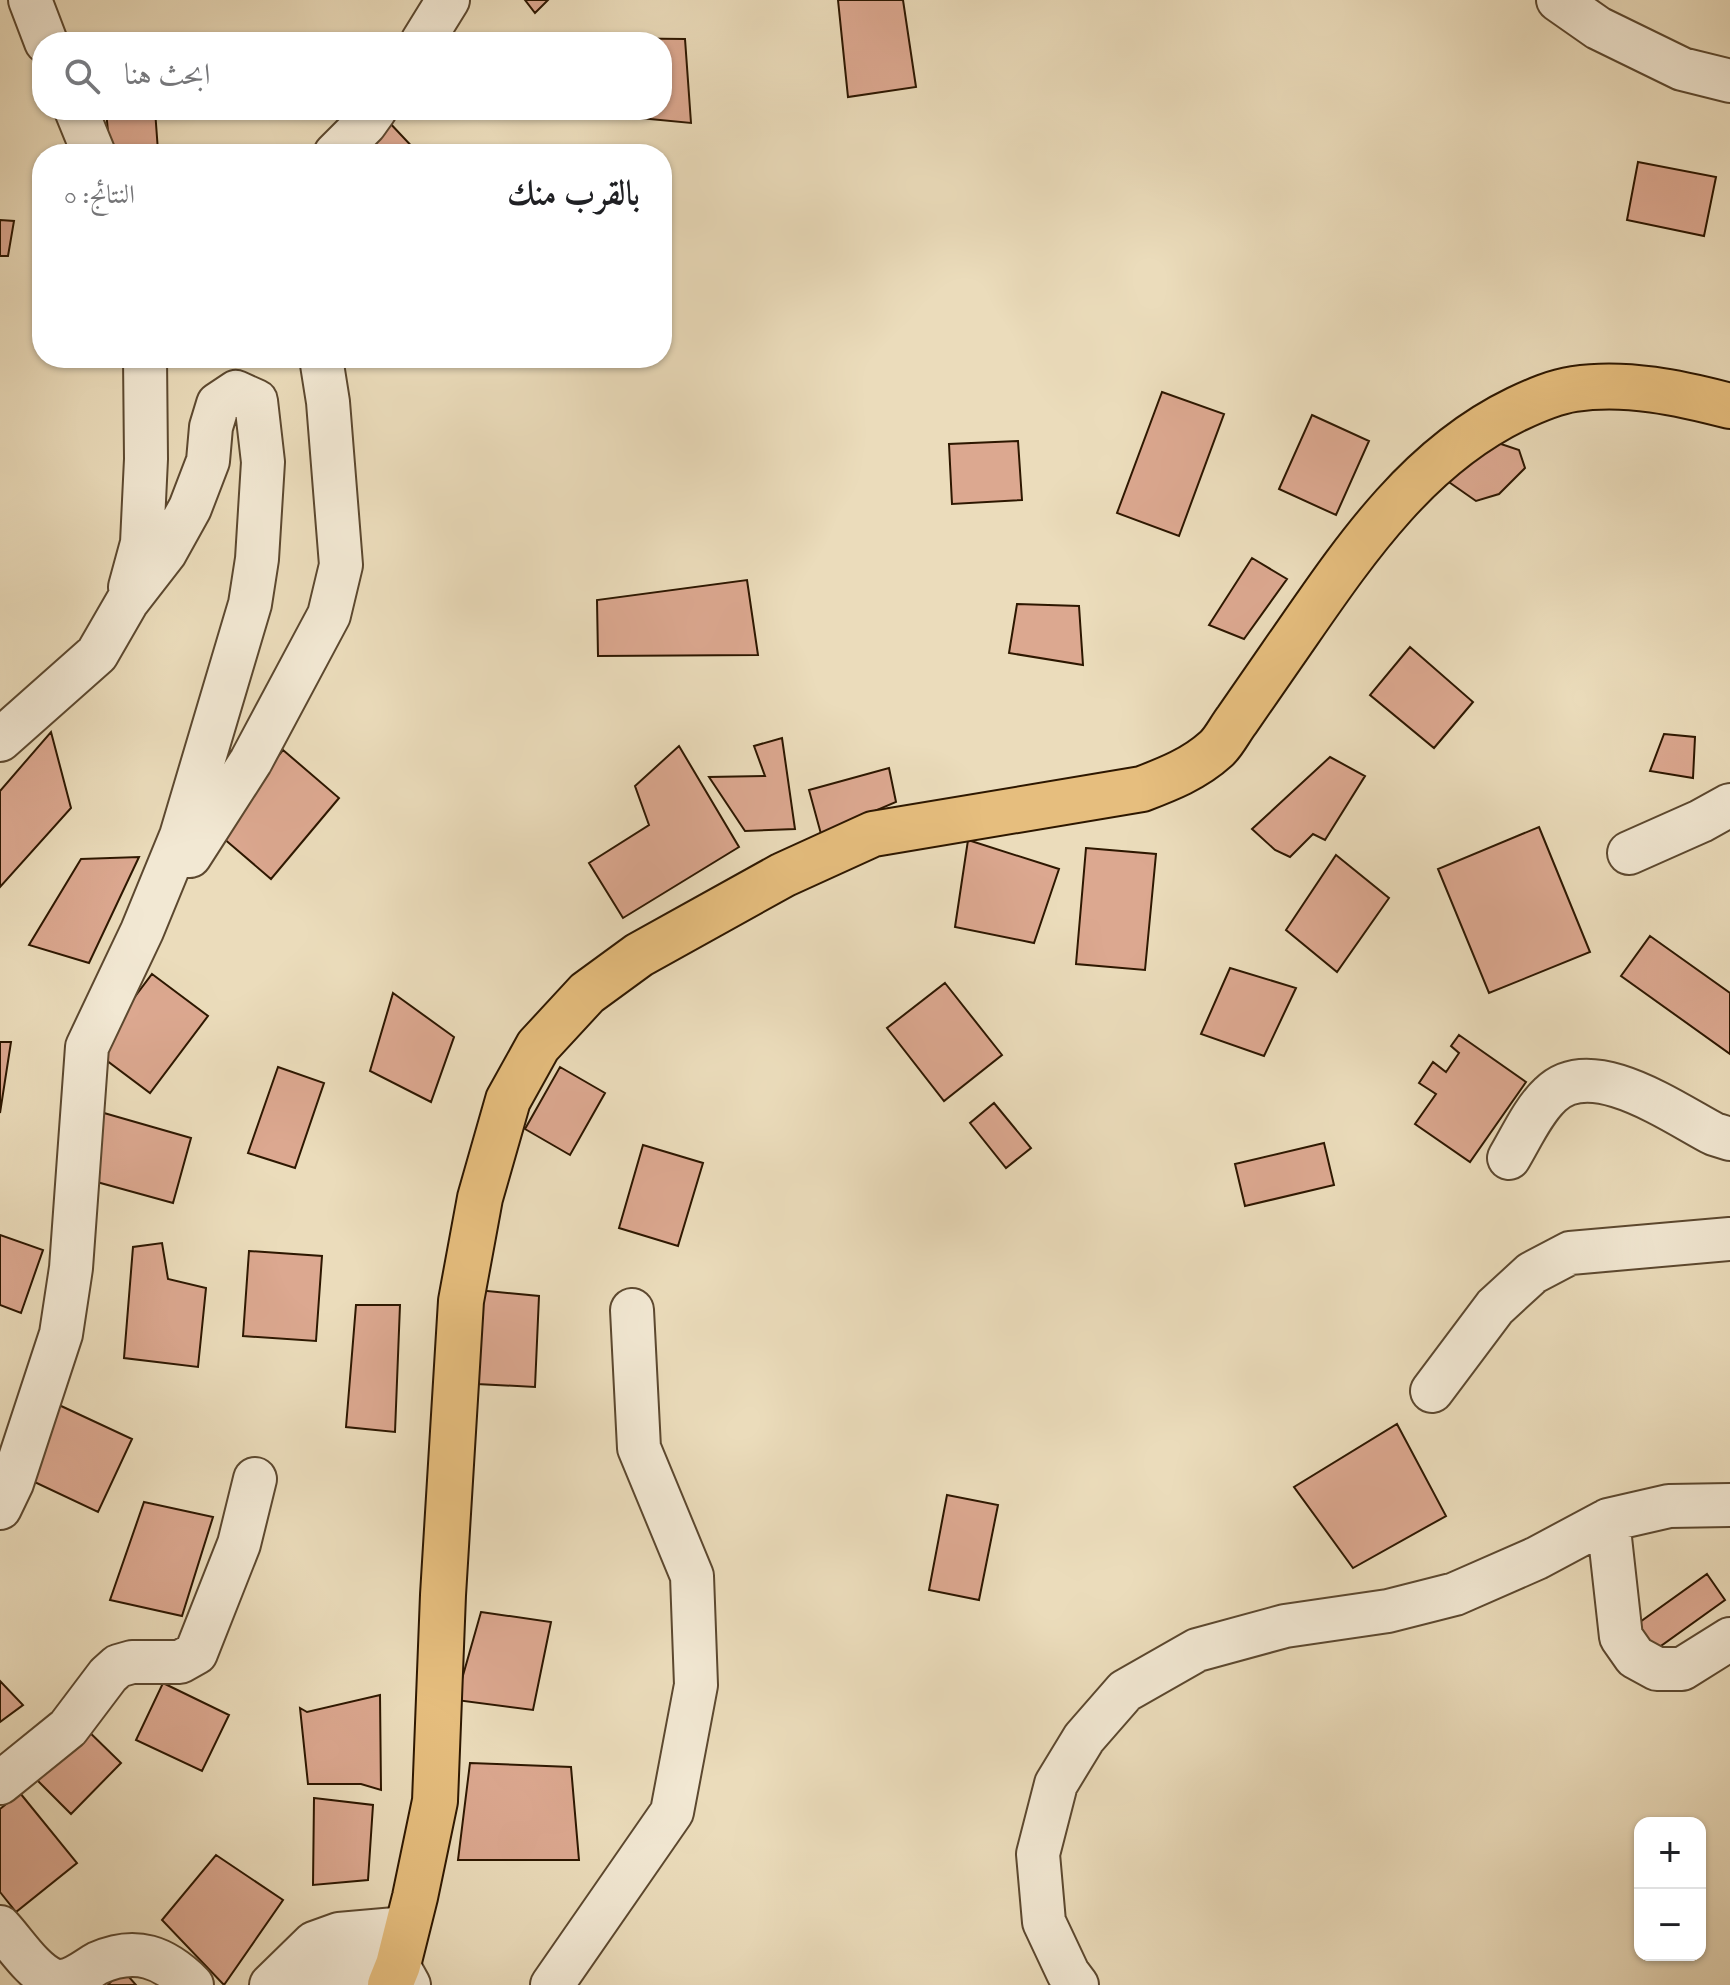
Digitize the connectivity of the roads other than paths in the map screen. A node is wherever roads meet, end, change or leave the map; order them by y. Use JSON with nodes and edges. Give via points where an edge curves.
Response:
{"nodes":[{"id":1,"x":30,"y":0,"type":"edge"},
{"id":2,"x":448,"y":0,"type":"edge"},
{"id":3,"x":1558,"y":0,"type":"edge"},
{"id":4,"x":42,"y":32,"type":"edge"},
{"id":5,"x":428,"y":32,"type":"edge"},
{"id":6,"x":1730,"y":81,"type":"edge"},
{"id":7,"x":80,"y":120,"type":"edge"},
{"id":8,"x":368,"y":120,"type":"edge"},
{"id":9,"x":90,"y":144,"type":"edge"},
{"id":10,"x":345,"y":144,"type":"edge"},
{"id":11,"x":145,"y":368,"type":"edge"},
{"id":12,"x":323,"y":368,"type":"edge"},
{"id":13,"x":1730,"y":406,"type":"edge"},
{"id":14,"x":127,"y":602,"type":"junction"},
{"id":15,"x":0,"y":740,"type":"edge"},
{"id":16,"x":1730,"y":805,"type":"edge"},
{"id":17,"x":1629,"y":853,"type":"dead end"},
{"id":18,"x":142,"y":931,"type":"junction"},
{"id":19,"x":1730,"y":1139,"type":"edge"},
{"id":20,"x":1509,"y":1158,"type":"dead end"},
{"id":21,"x":1730,"y":1239,"type":"edge"},
{"id":22,"x":632,"y":1310,"type":"dead end"},
{"id":23,"x":1432,"y":1391,"type":"dead end"},
{"id":24,"x":255,"y":1479,"type":"dead end"},
{"id":25,"x":1730,"y":1505,"type":"edge"},
{"id":26,"x":0,"y":1508,"type":"edge"},
{"id":27,"x":1608,"y":1520,"type":"junction"},
{"id":28,"x":1730,"y":1639,"type":"edge"},
{"id":29,"x":0,"y":1783,"type":"edge"},
{"id":30,"x":0,"y":1927,"type":"edge"},
{"id":31,"x":401,"y":1966,"type":"edge"},
{"id":32,"x":192,"y":1985,"type":"edge"},
{"id":33,"x":271,"y":1985,"type":"edge"},
{"id":34,"x":317,"y":1985,"type":"edge"},
{"id":35,"x":552,"y":1985,"type":"edge"},
{"id":36,"x":1077,"y":1985,"type":"edge"}],
"edges":[{"from":1,"to":4,"type":"street"},
{"from":2,"to":5,"type":"street"},
{"from":3,"to":6,"type":"street","via":[[1598,28],[1682,69]]},
{"from":7,"to":9,"type":"street"},
{"from":8,"to":10,"type":"street"},
{"from":11,"to":14,"type":"street","via":[[142,543]]},
{"from":12,"to":18,"type":"street","via":[[341,565],[329,615],[251,761]]},
{"from":13,"to":31,"type":"main road","via":[[1683,394],[1573,389],[1542,397],[1472,433],[1429,468],[1385,516],[1333,579],[1217,748],[1183,773],[1142,789],[873,834],[783,875],[639,955],[587,993],[538,1046],[508,1100],[480,1198],[461,1301],[435,1801]]},
{"from":14,"to":15,"type":"street","via":[[97,654]]},
{"from":14,"to":18,"type":"street","via":[[165,553],[190,508],[208,461],[218,404],[236,392],[256,401],[263,462],[250,604],[181,836]]},
{"from":16,"to":17,"type":"street"},
{"from":18,"to":26,"type":"street","via":[[87,1047],[71,1268],[61,1334]]},
{"from":19,"to":20,"type":"street","via":[[1619,1086],[1581,1080],[1548,1096]]},
{"from":21,"to":23,"type":"street","via":[[1570,1253],[1532,1273],[1495,1307]]},
{"from":22,"to":35,"type":"street","via":[[639,1448],[692,1576],[696,1685],[672,1812]]},
{"from":24,"to":29,"type":"street","via":[[239,1544],[196,1653],[180,1662],[118,1666],[68,1728]]},
{"from":25,"to":27,"type":"street","via":[[1669,1506]]},
{"from":27,"to":28,"type":"street","via":[[1621,1637],[1635,1657],[1657,1669],[1682,1669]]},
{"from":27,"to":36,"type":"street","via":[[1455,1594],[1388,1611],[1285,1626],[1197,1650],[1125,1691],[1084,1738],[1056,1784],[1038,1854],[1044,1922]]},
{"from":30,"to":32,"type":"street","via":[[54,1980],[67,1980],[128,1953],[159,1959]]},
{"from":31,"to":33,"type":"street","via":[[339,1934],[314,1943]]},
{"from":31,"to":34,"type":"street","via":[[340,1971]]}]}
